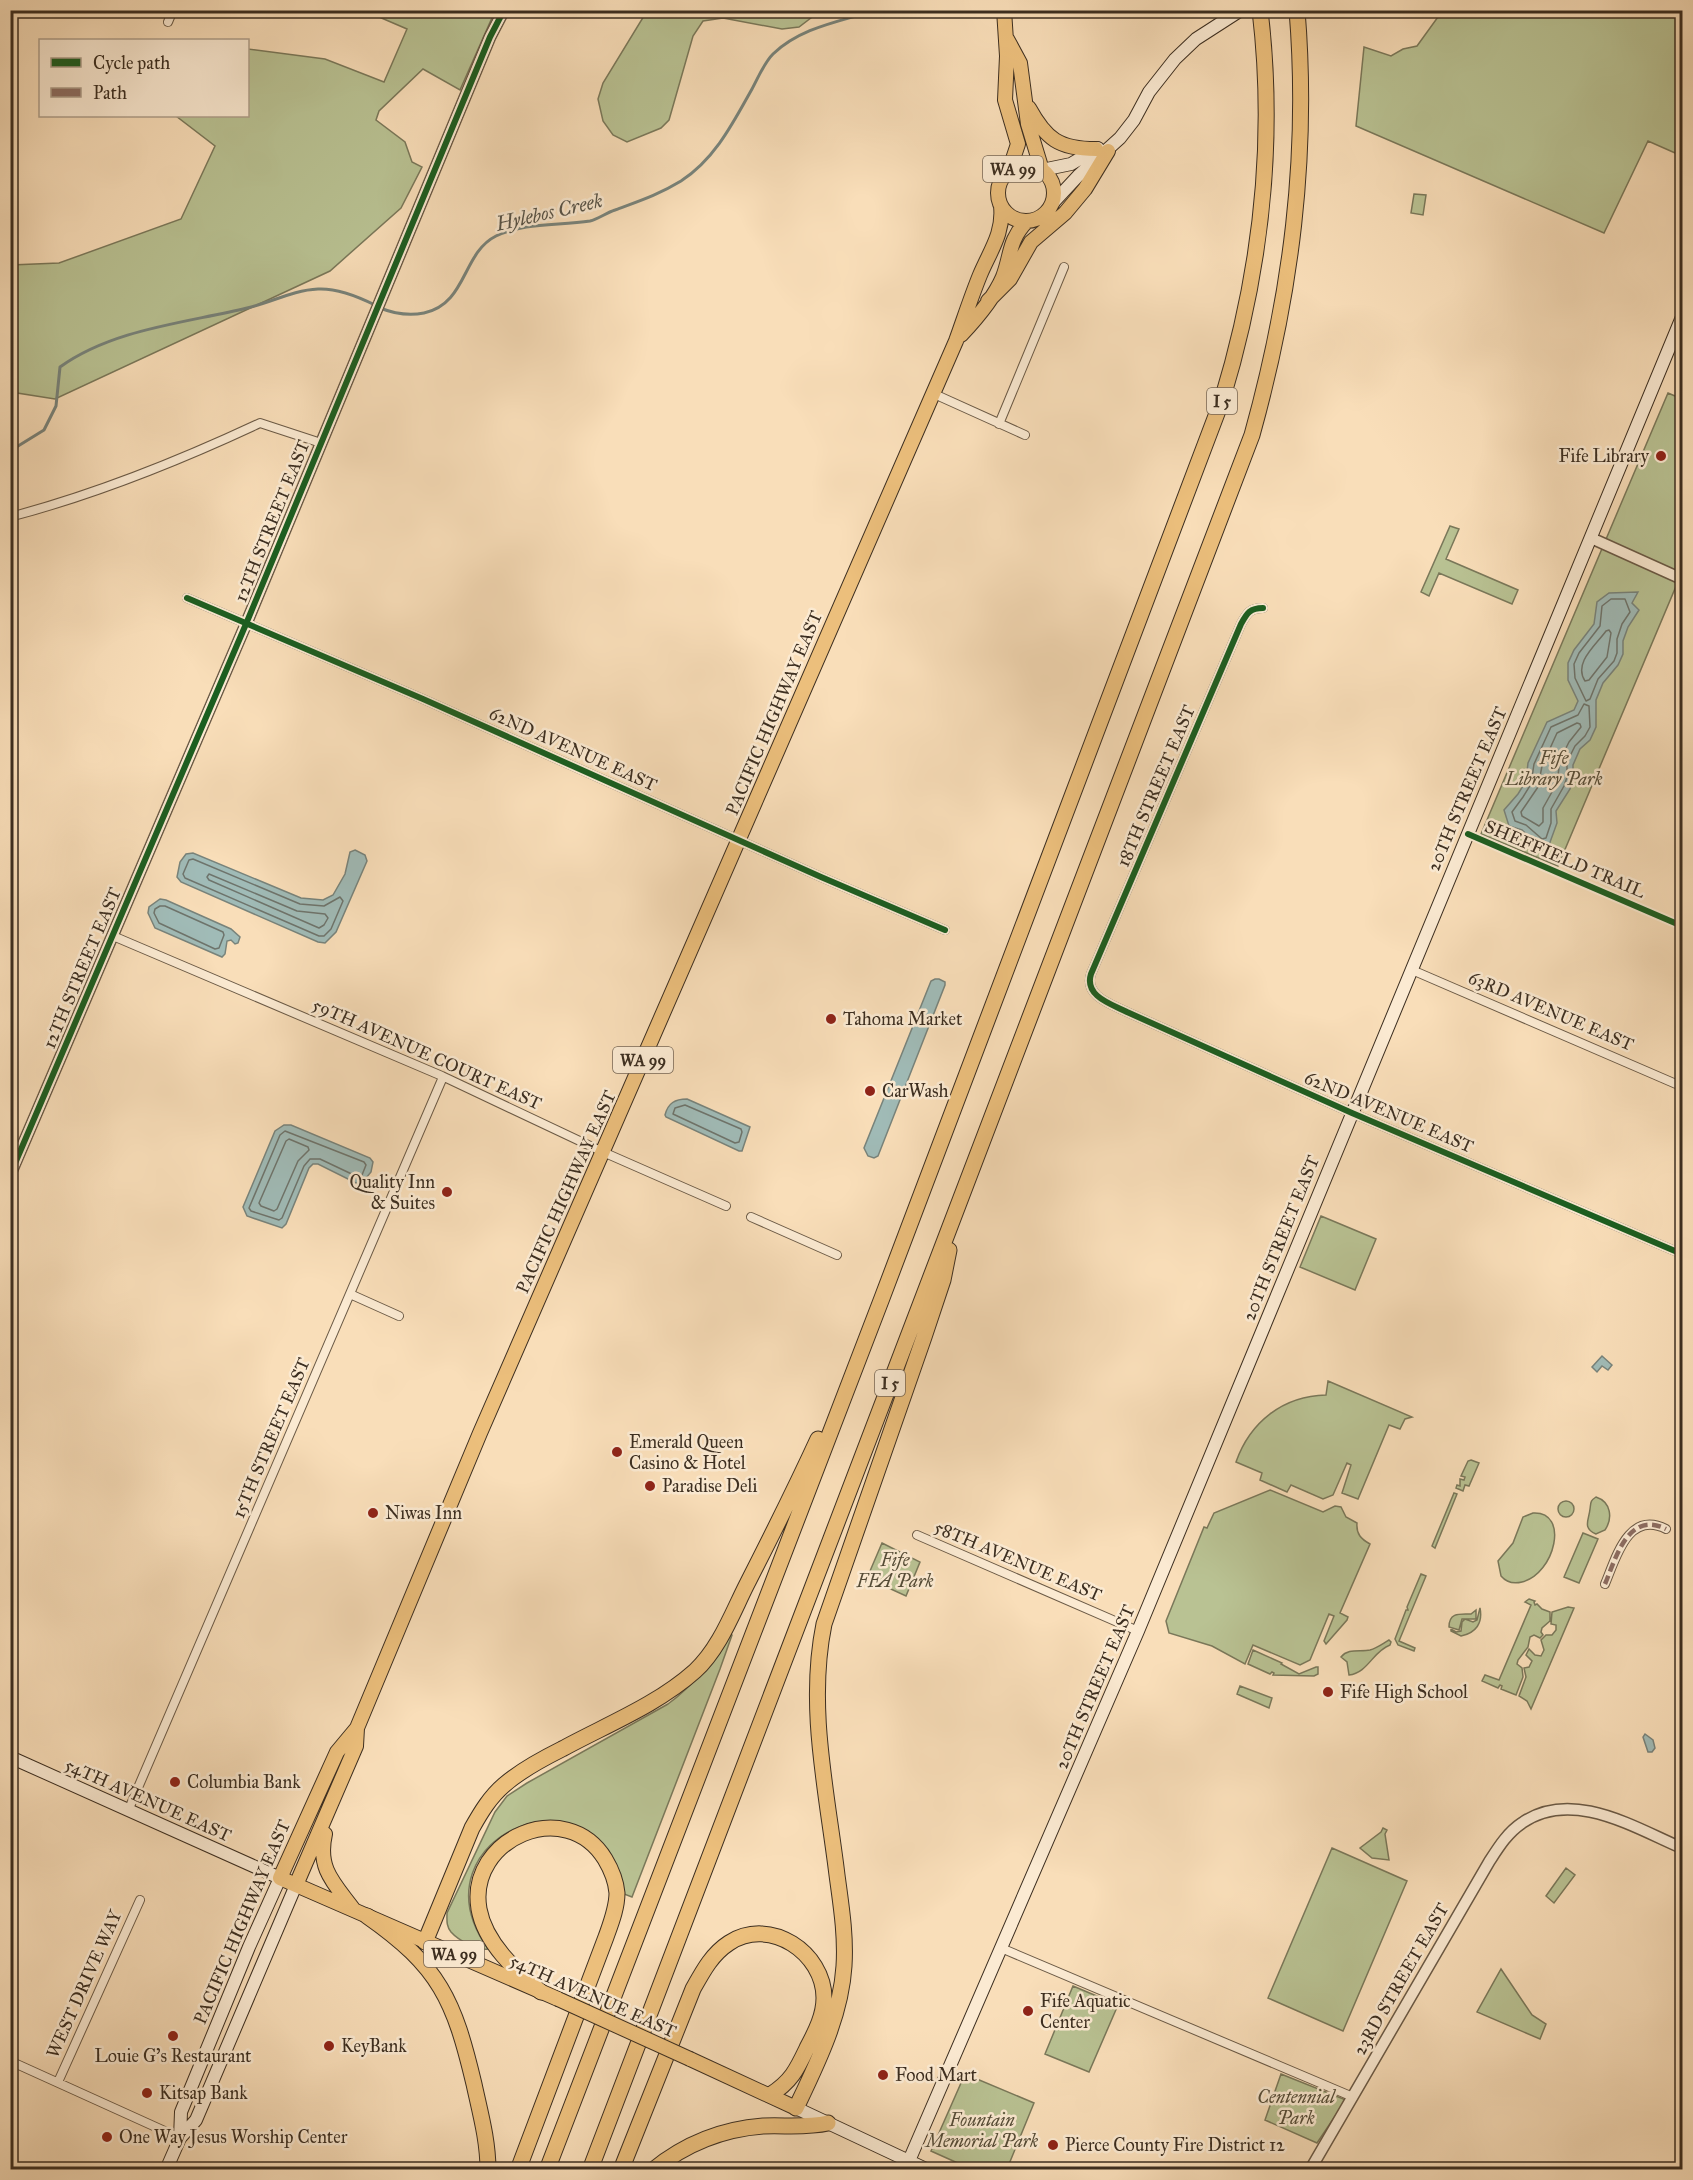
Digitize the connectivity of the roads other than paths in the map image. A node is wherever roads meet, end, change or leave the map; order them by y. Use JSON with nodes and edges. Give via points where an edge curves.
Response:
{"nodes":[{"id":1,"x":173,"y":10,"type":"edge"},
{"id":2,"x":504,"y":10,"type":"edge"},
{"id":3,"x":1004,"y":10,"type":"edge"},
{"id":4,"x":1241,"y":10,"type":"edge"},
{"id":5,"x":1260,"y":10,"type":"edge"},
{"id":6,"x":1296,"y":10,"type":"edge"},
{"id":7,"x":168,"y":22,"type":"dead end"},
{"id":8,"x":1006,"y":37,"type":"junction"},
{"id":9,"x":1025,"y":94,"type":"junction"},
{"id":10,"x":1106,"y":148,"type":"junction"},
{"id":11,"x":1042,"y":170,"type":"junction"},
{"id":12,"x":1009,"y":171,"type":"junction"},
{"id":13,"x":1001,"y":206,"type":"junction"},
{"id":14,"x":1051,"y":206,"type":"junction"},
{"id":15,"x":1027,"y":221,"type":"junction"},
{"id":16,"x":1064,"y":267,"type":"dead end"},
{"id":17,"x":988,"y":301,"type":"junction"},
{"id":18,"x":1683,"y":317,"type":"edge"},
{"id":19,"x":956,"y":341,"type":"junction"},
{"id":20,"x":932,"y":393,"type":"junction"},
{"id":21,"x":999,"y":424,"type":"junction"},
{"id":22,"x":1025,"y":435,"type":"dead end"},
{"id":23,"x":321,"y":443,"type":"junction"},
{"id":24,"x":10,"y":517,"type":"edge"},
{"id":25,"x":1591,"y":538,"type":"junction"},
{"id":26,"x":1683,"y":579,"type":"edge"},
{"id":27,"x":187,"y":598,"type":"dead end"},
{"id":28,"x":1263,"y":608,"type":"dead end"},
{"id":29,"x":246,"y":624,"type":"junction"},
{"id":30,"x":739,"y":840,"type":"junction"},
{"id":31,"x":945,"y":930,"type":"dead end"},
{"id":32,"x":113,"y":936,"type":"junction"},
{"id":33,"x":1412,"y":970,"type":"junction"},
{"id":34,"x":1090,"y":987,"type":"joint"},
{"id":35,"x":443,"y":1077,"type":"junction"},
{"id":36,"x":1676,"y":1084,"type":"dead end"},
{"id":37,"x":1353,"y":1113,"type":"junction"},
{"id":38,"x":603,"y":1152,"type":"junction"},
{"id":39,"x":10,"y":1175,"type":"edge"},
{"id":40,"x":960,"y":1201,"type":"junction"},
{"id":41,"x":726,"y":1206,"type":"dead end"},
{"id":42,"x":751,"y":1217,"type":"dead end"},
{"id":43,"x":1683,"y":1254,"type":"edge"},
{"id":44,"x":837,"y":1255,"type":"dead end"},
{"id":45,"x":350,"y":1294,"type":"junction"},
{"id":46,"x":882,"y":1298,"type":"junction"},
{"id":47,"x":399,"y":1316,"type":"dead end"},
{"id":48,"x":1666,"y":1529,"type":"dead end"},
{"id":49,"x":917,"y":1535,"type":"dead end"},
{"id":50,"x":1605,"y":1584,"type":"dead end"},
{"id":51,"x":1138,"y":1631,"type":"junction"},
{"id":52,"x":357,"y":1728,"type":"junction"},
{"id":53,"x":10,"y":1757,"type":"edge"},
{"id":54,"x":330,"y":1806,"type":"junction"},
{"id":55,"x":128,"y":1811,"type":"junction"},
{"id":56,"x":1683,"y":1848,"type":"edge"},
{"id":57,"x":280,"y":1878,"type":"junction"},
{"id":58,"x":296,"y":1885,"type":"junction"},
{"id":59,"x":140,"y":1900,"type":"dead end"},
{"id":60,"x":361,"y":1914,"type":"junction"},
{"id":61,"x":425,"y":1942,"type":"junction"},
{"id":62,"x":1001,"y":1948,"type":"junction"},
{"id":63,"x":541,"y":1992,"type":"junction"},
{"id":64,"x":10,"y":2061,"type":"edge"},
{"id":65,"x":58,"y":2082,"type":"junction"},
{"id":66,"x":770,"y":2095,"type":"junction"},
{"id":67,"x":1353,"y":2097,"type":"junction"},
{"id":68,"x":796,"y":2108,"type":"junction"},
{"id":69,"x":828,"y":2123,"type":"junction"},
{"id":70,"x":180,"y":2138,"type":"junction"},
{"id":71,"x":907,"y":2165,"type":"edge"},
{"id":72,"x":166,"y":2169,"type":"edge"},
{"id":73,"x":488,"y":2169,"type":"edge"},
{"id":74,"x":518,"y":2169,"type":"edge"},
{"id":75,"x":547,"y":2169,"type":"edge"},
{"id":76,"x":590,"y":2169,"type":"edge"},
{"id":77,"x":621,"y":2169,"type":"edge"},
{"id":78,"x":653,"y":2169,"type":"edge"},
{"id":79,"x":928,"y":2169,"type":"edge"},
{"id":80,"x":1310,"y":2169,"type":"edge"}],
"edges":[{"from":1,"to":7,"type":"street"},
{"from":2,"to":23,"type":"street","name":"12TH STREET EAST"},
{"from":3,"to":8,"type":"main road","number":"WA 99"},
{"from":4,"to":10,"type":"main road","via":[[1196,39],[1167,67],[1134,120]]},
{"from":5,"to":46,"type":"highway","number":"I 5","via":[[1266,92],[1264,193],[1238,349]]},
{"from":6,"to":40,"type":"highway","number":"I 5","via":[[1297,207],[1289,270],[1264,394],[1244,457]]},
{"from":8,"to":9,"type":"main road","number":"WA 99","via":[[1020,63]]},
{"from":8,"to":12,"type":"main road","number":"WA 99","via":[[1005,100],[1018,144]]},
{"from":9,"to":10,"type":"main road","via":[[1042,129],[1053,140],[1070,147]]},
{"from":9,"to":11,"type":"main road","number":"WA 99","via":[[1030,131]]},
{"from":10,"to":11,"type":"main road","via":[[1071,164]]},
{"from":10,"to":14,"type":"main road"},
{"from":10,"to":17,"type":"main road","via":[[1085,189],[1065,213],[1031,242],[1010,279]]},
{"from":11,"to":12,"type":"main road","number":"WA 99","via":[[1026,165]]},
{"from":11,"to":14,"type":"main road","number":"WA 99","via":[[1052,183]]},
{"from":12,"to":13,"type":"main road","number":"WA 99","via":[[999,187]]},
{"from":13,"to":15,"type":"main road","number":"WA 99","via":[[1014,219]]},
{"from":13,"to":19,"type":"main road","name":"PACIFIC HIGHWAY EAST","number":"WA 99","via":[[1000,232]]},
{"from":14,"to":15,"type":"main road","number":"WA 99","via":[[1039,218]]},
{"from":15,"to":17,"type":"main road","name":"PACIFIC HIGHWAY EAST","number":"WA 99","via":[[1012,240],[1003,275]]},
{"from":16,"to":21,"type":"street"},
{"from":17,"to":19,"type":"main road","name":"PACIFIC HIGHWAY EAST","number":"WA 99"},
{"from":18,"to":25,"type":"main road","name":"20TH STREET EAST"},
{"from":19,"to":20,"type":"main road","name":"PACIFIC HIGHWAY EAST","number":"WA 99"},
{"from":20,"to":21,"type":"street"},
{"from":20,"to":30,"type":"main road","name":"PACIFIC HIGHWAY EAST","number":"WA 99"},
{"from":21,"to":22,"type":"street"},
{"from":23,"to":24,"type":"street","via":[[260,423],[144,473]]},
{"from":23,"to":29,"type":"street","name":"12TH STREET EAST"},
{"from":25,"to":26,"type":"street"},
{"from":25,"to":33,"type":"main road","name":"20TH STREET EAST"},
{"from":27,"to":29,"type":"street","name":"62ND AVENUE EAST"},
{"from":28,"to":34,"type":"street","name":"18TH STREET EAST","via":[[1247,613],[1241,624],[1091,974]]},
{"from":29,"to":30,"type":"street","name":"62ND AVENUE EAST","via":[[450,710]]},
{"from":29,"to":32,"type":"street","name":"12TH STREET EAST"},
{"from":30,"to":31,"type":"street","name":"62ND AVENUE EAST"},
{"from":30,"to":38,"type":"main road","name":"PACIFIC HIGHWAY EAST","number":"WA 99"},
{"from":32,"to":35,"type":"street","name":"59TH AVENUE COURT EAST"},
{"from":32,"to":39,"type":"street","name":"12TH STREET EAST"},
{"from":33,"to":36,"type":"street","name":"63RD AVENUE EAST"},
{"from":33,"to":37,"type":"main road","name":"20TH STREET EAST"},
{"from":34,"to":37,"type":"street","name":"62ND AVENUE EAST","via":[[1112,1004]]},
{"from":35,"to":38,"type":"street","name":"59TH AVENUE COURT EAST"},
{"from":35,"to":45,"type":"street","name":"15TH STREET EAST"},
{"from":37,"to":43,"type":"street","name":"62ND AVENUE EAST"},
{"from":37,"to":51,"type":"main road","name":"20TH STREET EAST"},
{"from":38,"to":41,"type":"street","name":"59TH AVENUE COURT EAST"},
{"from":38,"to":52,"type":"main road","name":"PACIFIC HIGHWAY EAST","number":"WA 99","via":[[471,1453]]},
{"from":40,"to":68,"type":"highway","via":[[943,1280],[820,1645],[819,1724],[840,1899],[844,1968],[826,2040]]},
{"from":40,"to":76,"type":"highway","number":"I 5"},
{"from":42,"to":44,"type":"street"},
{"from":45,"to":47,"type":"street"},
{"from":45,"to":55,"type":"street","name":"15TH STREET EAST"},
{"from":46,"to":61,"type":"highway","via":[[791,1497],[707,1658],[687,1677],[645,1705],[522,1771],[504,1785],[472,1828]]},
{"from":46,"to":75,"type":"highway","number":"I 5"},
{"from":48,"to":50,"type":"street","via":[[1649,1524],[1632,1532],[1621,1545]]},
{"from":49,"to":51,"type":"street","name":"58TH AVENUE EAST"},
{"from":51,"to":62,"type":"main road","name":"20TH STREET EAST"},
{"from":52,"to":54,"type":"main road","name":"PACIFIC HIGHWAY EAST","number":"WA 99","via":[[356,1746]]},
{"from":52,"to":57,"type":"main road","name":"PACIFIC HIGHWAY EAST","number":"WA 99","via":[[337,1752]]},
{"from":53,"to":55,"type":"main road","name":"54TH AVENUE EAST"},
{"from":54,"to":58,"type":"main road","name":"PACIFIC HIGHWAY EAST","number":"WA 99"},
{"from":54,"to":60,"type":"main road","via":[[321,1850],[325,1869]]},
{"from":55,"to":57,"type":"main road","name":"54TH AVENUE EAST"},
{"from":56,"to":67,"type":"street","name":"23RD STREET EAST","via":[[1590,1812],[1554,1811],[1521,1824],[1489,1862]]},
{"from":57,"to":58,"type":"main road","name":"54TH AVENUE EAST"},
{"from":57,"to":70,"type":"main road","name":"PACIFIC HIGHWAY EAST","via":[[181,2112]]},
{"from":58,"to":60,"type":"main road","name":"54TH AVENUE EAST","number":"WA 99"},
{"from":58,"to":70,"type":"main road","name":"PACIFIC HIGHWAY EAST","via":[[196,2120]]},
{"from":59,"to":65,"type":"street","name":"WEST DRIVE WAY"},
{"from":60,"to":61,"type":"main road","name":"54TH AVENUE EAST","number":"WA 99"},
{"from":60,"to":73,"type":"highway","via":[[422,1961],[451,2006],[485,2131]]},
{"from":61,"to":63,"type":"main road","name":"54TH AVENUE EAST","number":"WA 99"},
{"from":62,"to":67,"type":"street"},
{"from":62,"to":71,"type":"main road","name":"20TH STREET EAST"},
{"from":63,"to":66,"type":"main road","name":"54TH AVENUE EAST","number":"WA 99","bridge":true},
{"from":63,"to":74,"type":"highway","via":[[497,1947],[483,1922],[478,1896],[487,1864],[504,1844],[534,1830],[558,1829],[595,1846],[612,1872],[617,1894],[615,1912]]},
{"from":64,"to":65,"type":"street"},
{"from":65,"to":70,"type":"street"},
{"from":66,"to":68,"type":"main road","name":"54TH AVENUE EAST"},
{"from":66,"to":77,"type":"highway","via":[[794,2076],[813,2036],[823,2010],[822,1984],[812,1961],[795,1945],[772,1935],[747,1935],[719,1950],[693,1989]]},
{"from":67,"to":80,"type":"street","name":"23RD STREET EAST"},
{"from":68,"to":69,"type":"main road","name":"54TH AVENUE EAST"},
{"from":69,"to":71,"type":"main road","name":"54TH AVENUE EAST"},
{"from":69,"to":78,"type":"highway","via":[[807,2127],[764,2126],[715,2135]]},
{"from":70,"to":72,"type":"main road","name":"PACIFIC HIGHWAY EAST"},
{"from":71,"to":79,"type":"main road","name":"54TH AVENUE EAST"}]}
